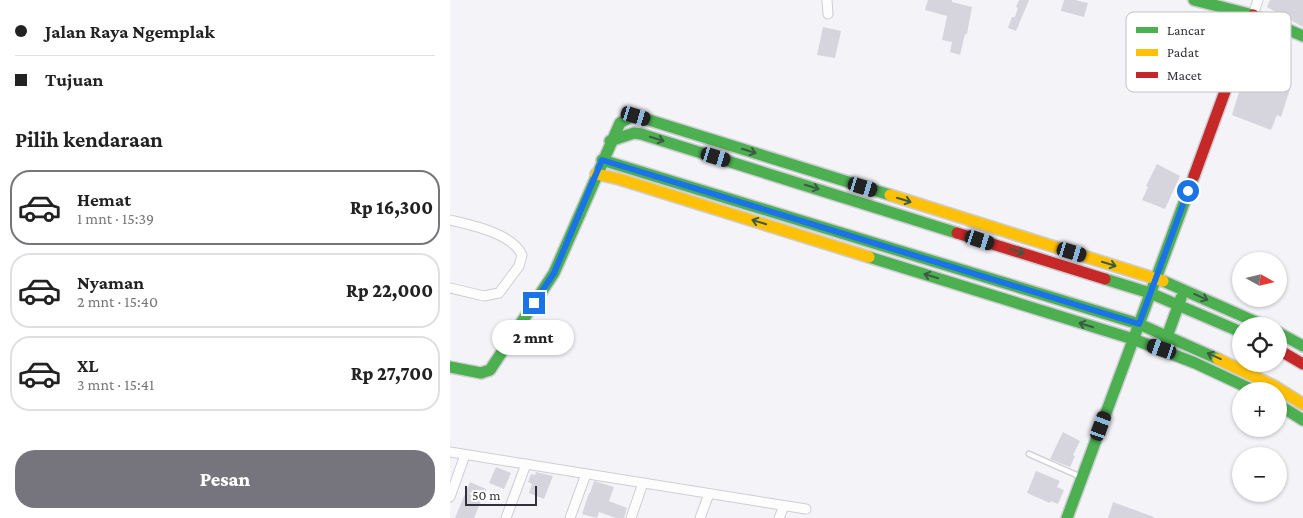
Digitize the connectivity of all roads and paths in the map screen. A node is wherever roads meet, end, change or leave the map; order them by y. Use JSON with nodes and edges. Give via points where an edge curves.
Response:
{"nodes":[{"id":1,"x":827,"y":0,"type":"edge"},
{"id":2,"x":1194,"y":0,"type":"edge"},
{"id":3,"x":1258,"y":0,"type":"edge"},
{"id":4,"x":1241,"y":12,"type":"edge"},
{"id":5,"x":1254,"y":12,"type":"edge"},
{"id":6,"x":828,"y":14,"type":"dead end"},
{"id":7,"x":1291,"y":31,"type":"edge"},
{"id":8,"x":1303,"y":36,"type":"edge"},
{"id":9,"x":1225,"y":92,"type":"edge"},
{"id":10,"x":610,"y":141,"type":"junction"},
{"id":11,"x":602,"y":160,"type":"junction"},
{"id":12,"x":596,"y":174,"type":"junction"},
{"id":13,"x":450,"y":220,"type":"edge"},
{"id":14,"x":1156,"y":278,"type":"junction"},
{"id":15,"x":450,"y":288,"type":"edge"},
{"id":16,"x":1184,"y":289,"type":"junction"},
{"id":17,"x":1150,"y":293,"type":"junction"},
{"id":18,"x":1178,"y":305,"type":"junction"},
{"id":19,"x":1245,"y":317,"type":"edge"},
{"id":20,"x":1139,"y":324,"type":"junction"},
{"id":21,"x":1232,"y":328,"type":"edge"},
{"id":22,"x":1167,"y":335,"type":"junction"},
{"id":23,"x":1287,"y":337,"type":"edge"},
{"id":24,"x":1133,"y":339,"type":"junction"},
{"id":25,"x":1303,"y":346,"type":"edge"},
{"id":26,"x":1162,"y":349,"type":"junction"},
{"id":27,"x":1287,"y":355,"type":"edge"},
{"id":28,"x":1303,"y":364,"type":"edge"},
{"id":29,"x":450,"y":367,"type":"edge"},
{"id":30,"x":1238,"y":382,"type":"edge"},
{"id":31,"x":1303,"y":404,"type":"edge"},
{"id":32,"x":1287,"y":410,"type":"edge"},
{"id":33,"x":1303,"y":420,"type":"edge"},
{"id":34,"x":450,"y":452,"type":"edge"},
{"id":35,"x":465,"y":454,"type":"junction"},
{"id":36,"x":1029,"y":454,"type":"dead end"},
{"id":37,"x":526,"y":464,"type":"junction"},
{"id":38,"x":586,"y":474,"type":"junction"},
{"id":39,"x":1082,"y":477,"type":"junction"},
{"id":40,"x":643,"y":483,"type":"junction"},
{"id":41,"x":709,"y":494,"type":"junction"},
{"id":42,"x":450,"y":497,"type":"edge"},
{"id":43,"x":784,"y":506,"type":"junction"},
{"id":44,"x":806,"y":510,"type":"dead end"},
{"id":45,"x":506,"y":518,"type":"edge"},
{"id":46,"x":570,"y":518,"type":"edge"},
{"id":47,"x":631,"y":518,"type":"edge"},
{"id":48,"x":700,"y":518,"type":"edge"},
{"id":49,"x":779,"y":518,"type":"edge"},
{"id":50,"x":1067,"y":518,"type":"edge"}],
"edges":[{"from":1,"to":6,"type":"street"},
{"from":2,"to":4,"type":"main road"},
{"from":3,"to":5,"type":"street"},
{"from":7,"to":8,"type":"main road"},
{"from":9,"to":14,"type":"main road"},
{"from":10,"to":11,"type":"main road"},
{"from":10,"to":14,"type":"main road","one_way":true,"via":[[620,123],[636,116]]},
{"from":10,"to":17,"type":"main road","one_way":true,"via":[[634,133],[641,134]]},
{"from":11,"to":12,"type":"main road"},
{"from":11,"to":20,"type":"main road"},
{"from":24,"to":12,"type":"main road","one_way":true},
{"from":12,"to":29,"type":"main road","via":[[554,273],[490,370],[481,374]]},
{"from":13,"to":15,"type":"street","via":[[494,231],[522,255],[519,266],[499,293],[484,296]]},
{"from":14,"to":16,"type":"main road"},
{"from":14,"to":17,"type":"main road"},
{"from":16,"to":18,"type":"main road"},
{"from":16,"to":19,"type":"main road","one_way":true},
{"from":17,"to":18,"type":"main road"},
{"from":17,"to":20,"type":"main road"},
{"from":18,"to":21,"type":"main road"},
{"from":18,"to":22,"type":"main road"},
{"from":20,"to":22,"type":"main road"},
{"from":20,"to":24,"type":"main road"},
{"from":22,"to":26,"type":"main road"},
{"from":31,"to":22,"type":"main road","one_way":true,"via":[[1235,366]]},
{"from":23,"to":25,"type":"main road"},
{"from":24,"to":26,"type":"main road"},
{"from":24,"to":39,"type":"main road"},
{"from":26,"to":30,"type":"main road"},
{"from":27,"to":28,"type":"main road"},
{"from":32,"to":33,"type":"main road"},
{"from":34,"to":35,"type":"street"},
{"from":35,"to":37,"type":"street"},
{"from":35,"to":42,"type":"street"},
{"from":36,"to":39,"type":"lane"},
{"from":37,"to":38,"type":"street"},
{"from":37,"to":45,"type":"street"},
{"from":38,"to":40,"type":"street"},
{"from":38,"to":46,"type":"street"},
{"from":39,"to":50,"type":"main road"},
{"from":40,"to":41,"type":"street"},
{"from":40,"to":47,"type":"street"},
{"from":41,"to":43,"type":"street"},
{"from":41,"to":48,"type":"street"},
{"from":43,"to":44,"type":"street"},
{"from":43,"to":49,"type":"street"}]}
